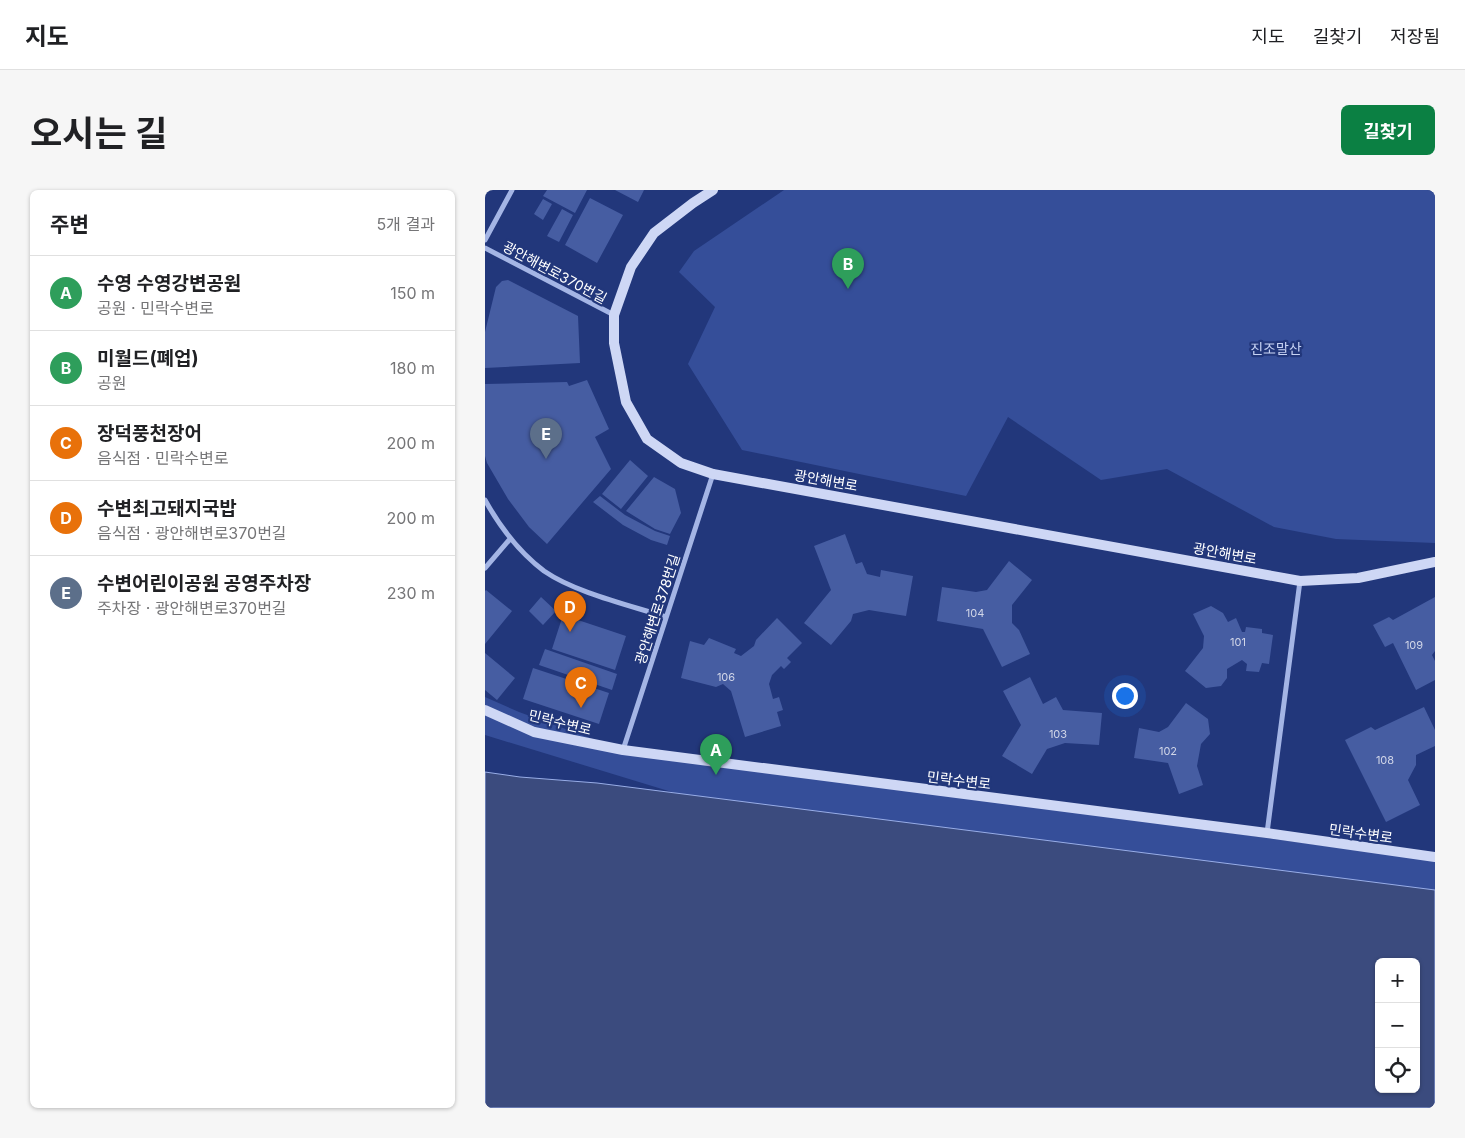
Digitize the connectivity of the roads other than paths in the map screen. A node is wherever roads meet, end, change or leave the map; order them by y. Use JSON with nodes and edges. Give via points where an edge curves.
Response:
{"nodes":[{"id":1,"x":512,"y":190,"type":"edge"},
{"id":2,"x":713,"y":190,"type":"edge"},
{"id":3,"x":485,"y":240,"type":"edge"},
{"id":4,"x":485,"y":248,"type":"edge"},
{"id":5,"x":614,"y":316,"type":"junction"},
{"id":6,"x":713,"y":474,"type":"junction"},
{"id":7,"x":485,"y":500,"type":"edge"},
{"id":8,"x":510,"y":539,"type":"junction"},
{"id":9,"x":1435,"y":562,"type":"edge"},
{"id":10,"x":485,"y":568,"type":"edge"},
{"id":11,"x":1300,"y":581,"type":"junction"},
{"id":12,"x":666,"y":617,"type":"junction"},
{"id":13,"x":485,"y":710,"type":"edge"},
{"id":14,"x":623,"y":750,"type":"junction"},
{"id":15,"x":1267,"y":833,"type":"junction"},
{"id":16,"x":1435,"y":857,"type":"edge"}],
"edges":[{"from":1,"to":3,"type":"street"},
{"from":2,"to":5,"type":"main road","name":"광안해변로","via":[[654,233],[631,267]]},
{"from":4,"to":5,"type":"street","name":"광안해변로370번길"},
{"from":5,"to":6,"type":"main road","name":"광안해변로","via":[[615,355],[626,402],[647,439],[681,463]]},
{"from":6,"to":11,"type":"main road","name":"광안해변로"},
{"from":6,"to":12,"type":"street","name":"광안해변로378번길"},
{"from":7,"to":8,"type":"street"},
{"from":8,"to":10,"type":"street"},
{"from":8,"to":12,"type":"street","via":[[545,571],[583,591]]},
{"from":9,"to":11,"type":"main road","name":"광안해변로","via":[[1358,578]]},
{"from":11,"to":15,"type":"street"},
{"from":12,"to":14,"type":"street","name":"광안해변로378번길"},
{"from":13,"to":14,"type":"main road","name":"민락수변로","via":[[534,732]]},
{"from":14,"to":15,"type":"main road","name":"민락수변로"},
{"from":15,"to":16,"type":"main road","name":"민락수변로"}]}
